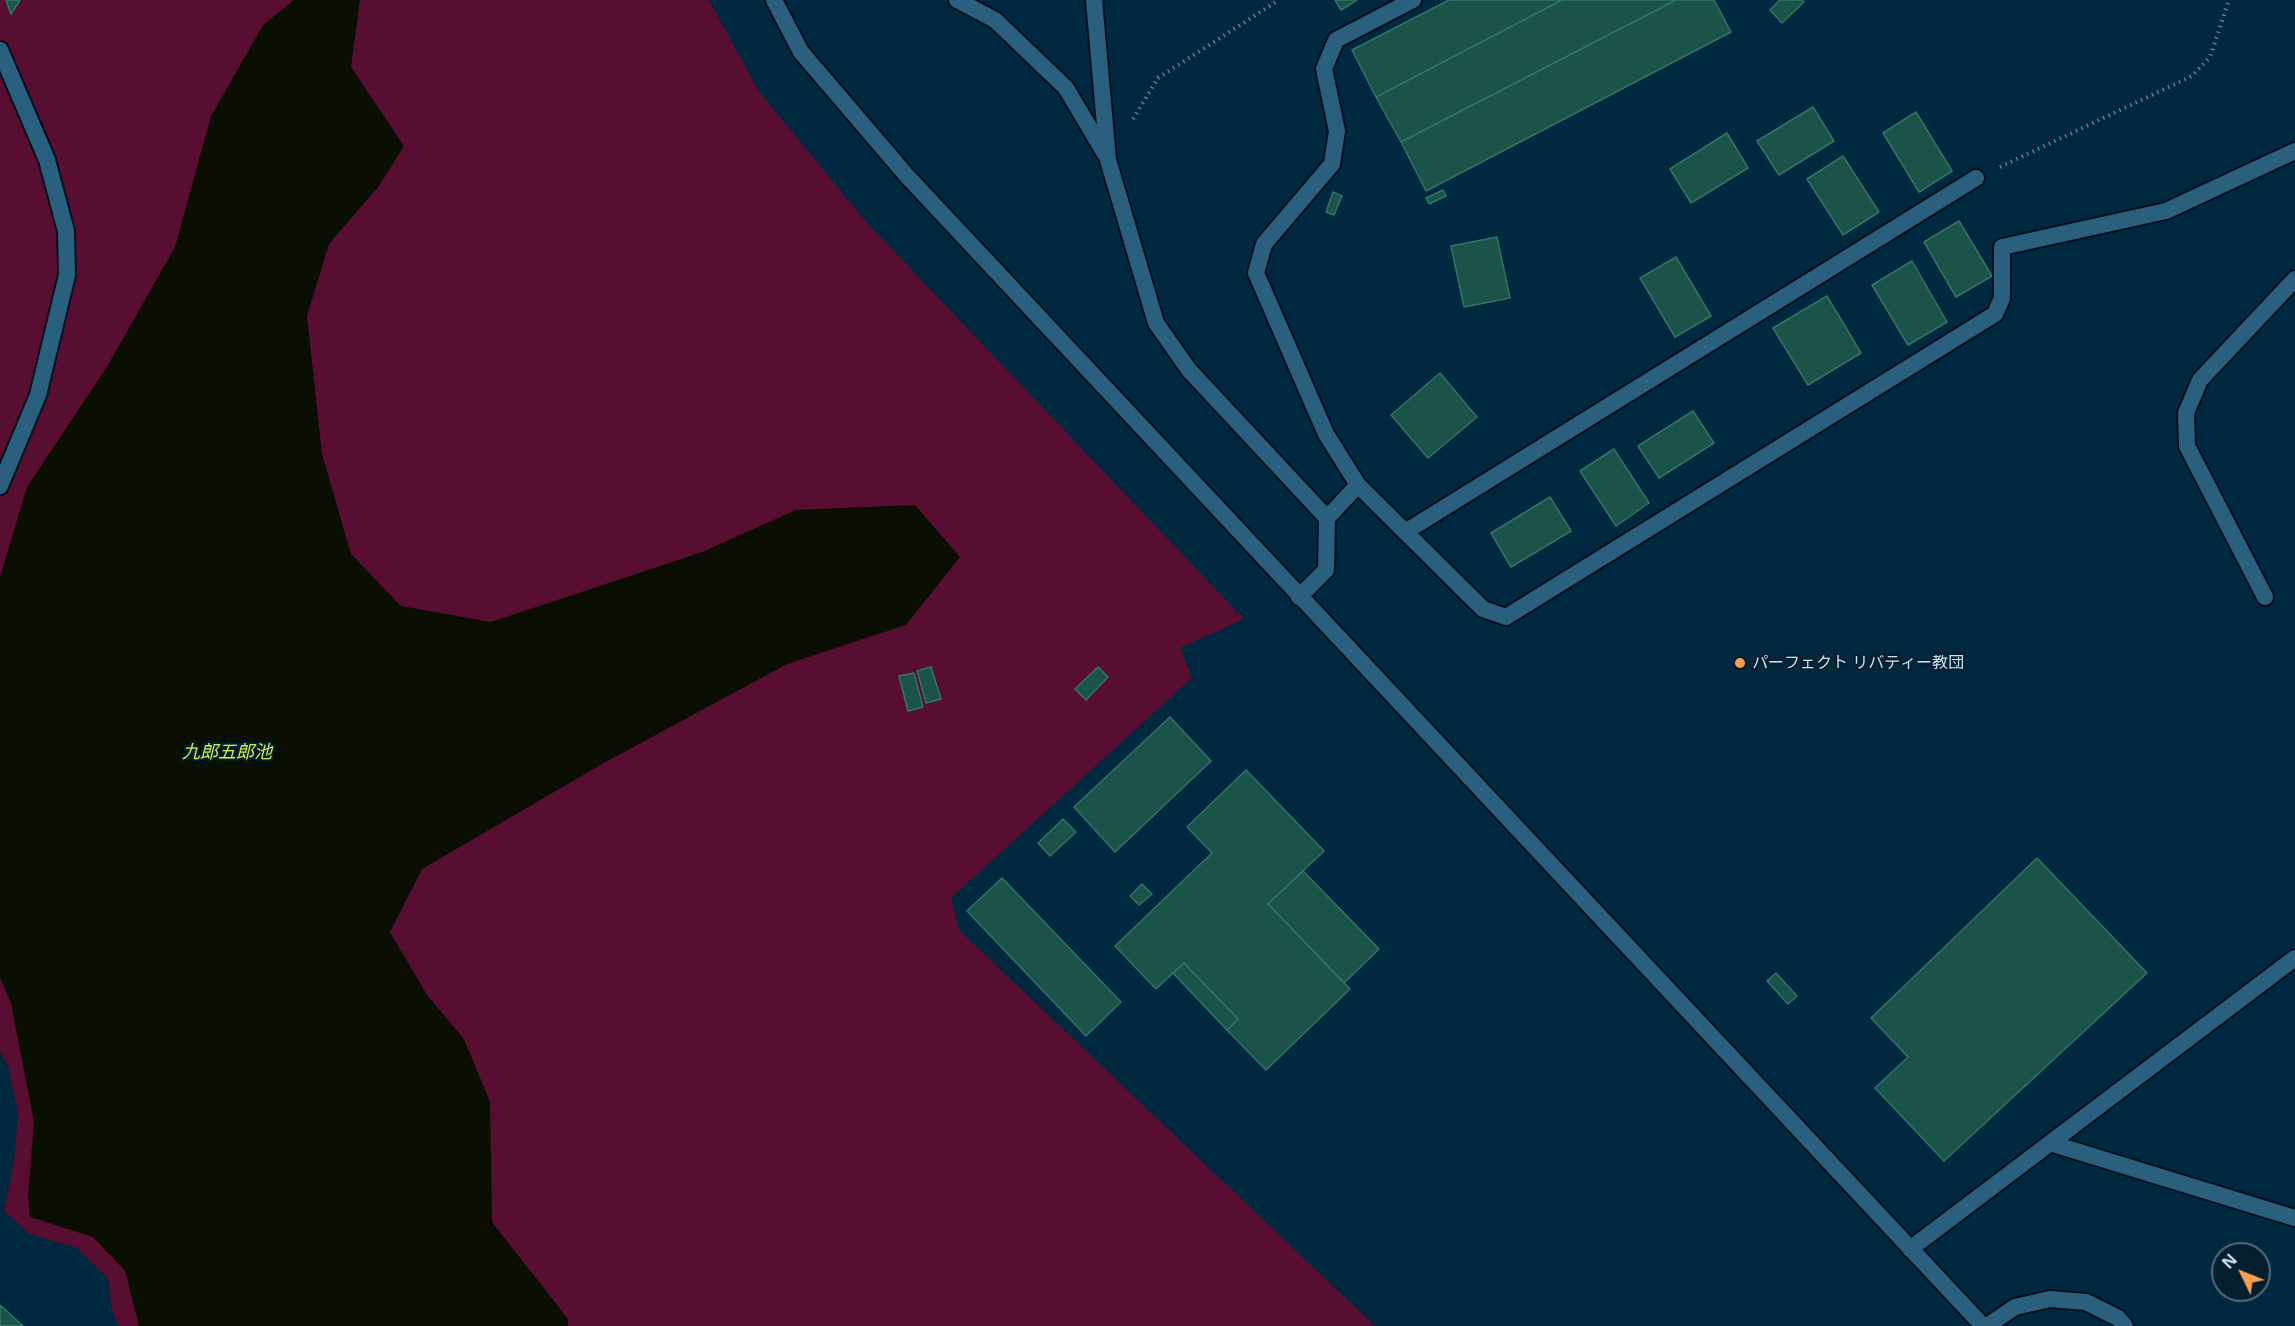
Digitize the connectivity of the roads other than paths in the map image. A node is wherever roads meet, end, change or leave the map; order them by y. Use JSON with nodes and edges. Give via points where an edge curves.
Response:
{"nodes":[{"id":1,"x":774,"y":0,"type":"edge"},
{"id":2,"x":957,"y":0,"type":"edge"},
{"id":3,"x":1094,"y":0,"type":"edge"},
{"id":4,"x":1413,"y":0,"type":"edge"},
{"id":5,"x":0,"y":50,"type":"edge"},
{"id":6,"x":2295,"y":151,"type":"edge"},
{"id":7,"x":1108,"y":160,"type":"junction"},
{"id":8,"x":1976,"y":178,"type":"road end"},
{"id":9,"x":2295,"y":279,"type":"edge"},
{"id":10,"x":1358,"y":485,"type":"junction"},
{"id":11,"x":0,"y":486,"type":"edge"},
{"id":12,"x":1327,"y":518,"type":"junction"},
{"id":13,"x":1405,"y":532,"type":"junction"},
{"id":14,"x":1299,"y":597,"type":"junction"},
{"id":15,"x":2265,"y":597,"type":"dead end"},
{"id":16,"x":2295,"y":958,"type":"edge"},
{"id":17,"x":2050,"y":1143,"type":"junction"},
{"id":18,"x":2295,"y":1218,"type":"edge"},
{"id":19,"x":1910,"y":1250,"type":"junction"},
{"id":20,"x":1985,"y":1326,"type":"edge"},
{"id":21,"x":2126,"y":1326,"type":"edge"}],
"edges":[{"from":1,"to":14,"type":"lane","via":[[801,52],[907,176]]},
{"from":2,"to":7,"type":"lane","via":[[995,20],[1066,88]]},
{"from":3,"to":7,"type":"lane"},
{"from":4,"to":10,"type":"lane","via":[[1336,40],[1324,69],[1337,131],[1332,164],[1264,244],[1256,273],[1326,434]]},
{"from":5,"to":11,"type":"lane","via":[[47,160],[66,231],[67,275],[38,395]]},
{"from":6,"to":13,"type":"lane","via":[[2166,211],[2002,248],[2002,298],[1995,314],[1506,617],[1483,609]]},
{"from":7,"to":12,"type":"lane","via":[[1156,323],[1189,370]]},
{"from":8,"to":13,"type":"lane"},
{"from":9,"to":15,"type":"lane","via":[[2200,380],[2186,412],[2187,446]]},
{"from":10,"to":12,"type":"lane"},
{"from":10,"to":13,"type":"lane"},
{"from":12,"to":14,"type":"lane","via":[[1326,570]]},
{"from":14,"to":19,"type":"lane"},
{"from":16,"to":17,"type":"lane"},
{"from":17,"to":18,"type":"lane"},
{"from":17,"to":19,"type":"lane"},
{"from":19,"to":20,"type":"lane"},
{"from":20,"to":21,"type":"lane","via":[[2014,1307],[2050,1299],[2086,1302]]}]}
